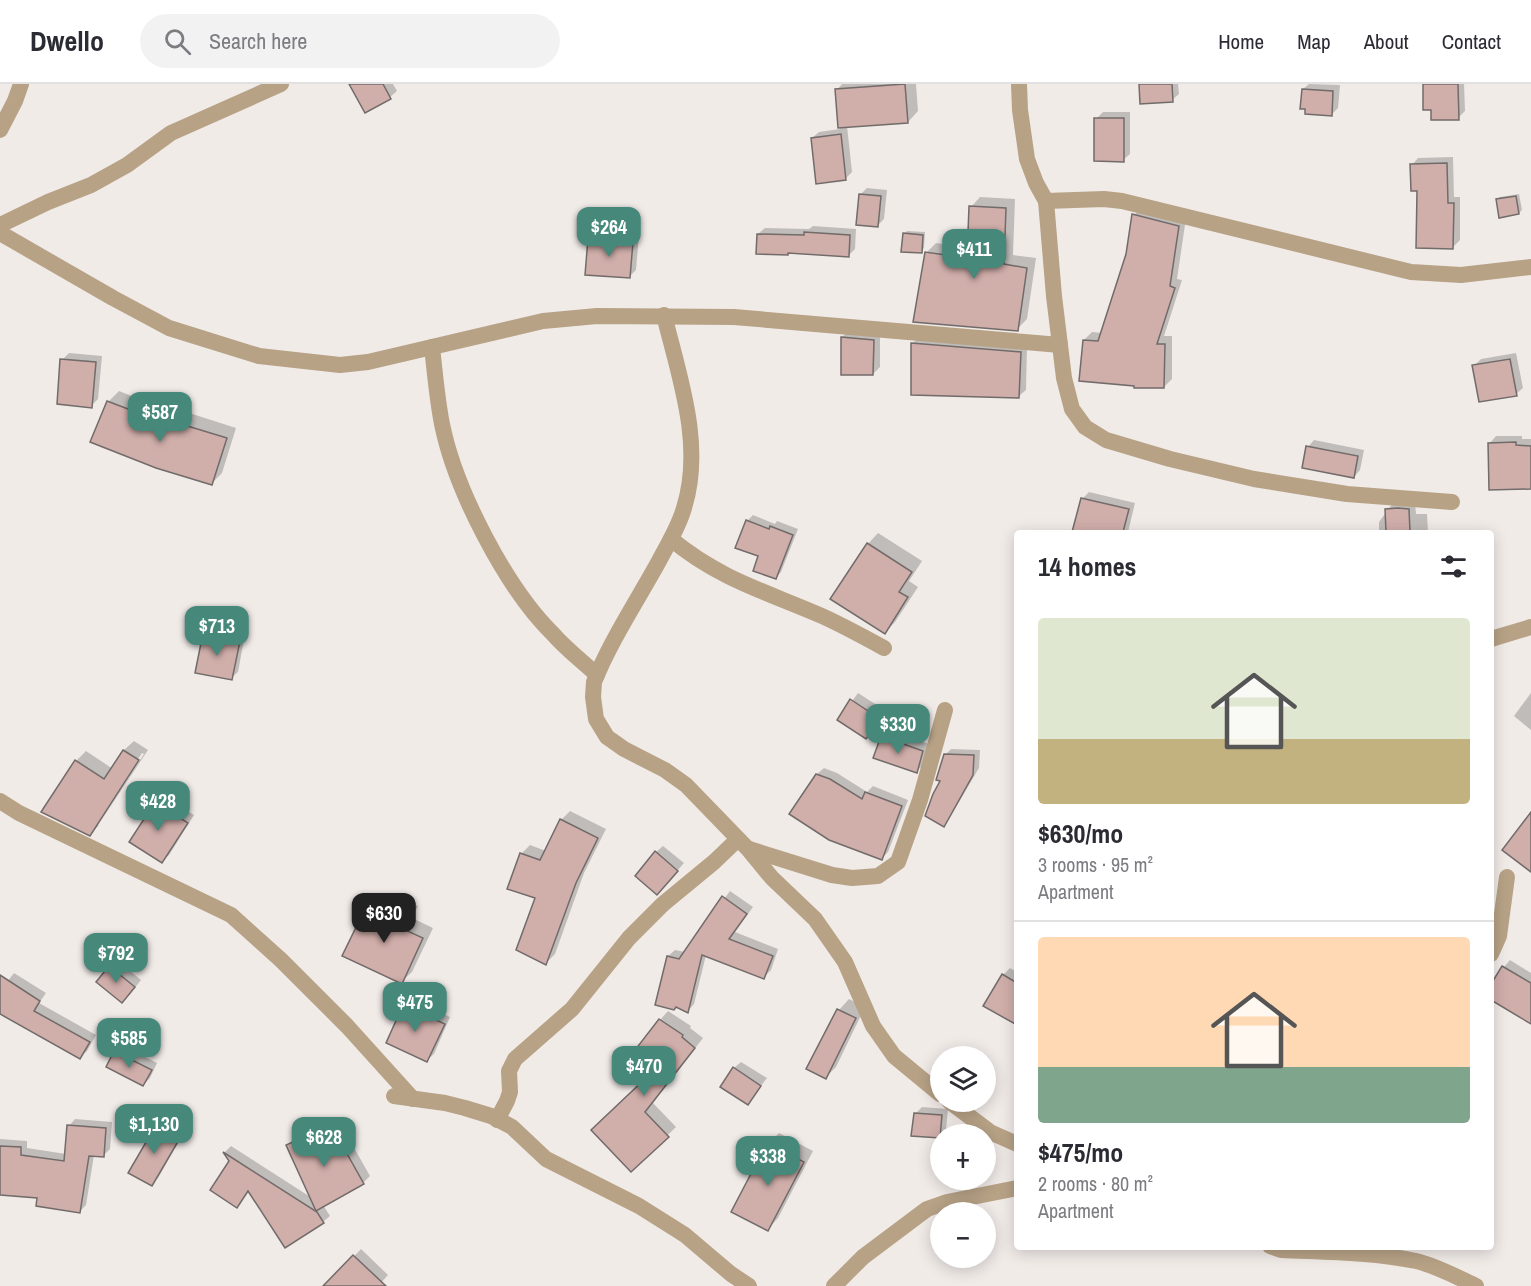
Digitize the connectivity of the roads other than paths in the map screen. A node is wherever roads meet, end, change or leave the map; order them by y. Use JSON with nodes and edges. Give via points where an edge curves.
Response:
{"nodes":[{"id":1,"x":21,"y":84,"type":"edge"},
{"id":2,"x":281,"y":84,"type":"edge"},
{"id":3,"x":1018,"y":84,"type":"edge"},
{"id":4,"x":0,"y":130,"type":"edge"},
{"id":5,"x":1046,"y":201,"type":"junction"},
{"id":6,"x":0,"y":225,"type":"edge"},
{"id":7,"x":0,"y":234,"type":"edge"},
{"id":8,"x":1531,"y":267,"type":"edge"},
{"id":9,"x":664,"y":315,"type":"junction"},
{"id":10,"x":1060,"y":345,"type":"junction"},
{"id":11,"x":432,"y":347,"type":"junction"},
{"id":12,"x":1452,"y":502,"type":"dead end"},
{"id":13,"x":670,"y":539,"type":"junction"},
{"id":14,"x":1531,"y":627,"type":"edge"},
{"id":15,"x":1494,"y":638,"type":"edge"},
{"id":16,"x":884,"y":648,"type":"dead end"},
{"id":17,"x":597,"y":675,"type":"junction"},
{"id":18,"x":945,"y":710,"type":"dead end"},
{"id":19,"x":0,"y":801,"type":"edge"},
{"id":20,"x":743,"y":844,"type":"junction"},
{"id":21,"x":1507,"y":877,"type":"dead end"},
{"id":22,"x":1494,"y":947,"type":"edge"},
{"id":23,"x":930,"y":1086,"type":"edge"},
{"id":24,"x":394,"y":1096,"type":"dead end"},
{"id":25,"x":413,"y":1099,"type":"junction"},
{"id":26,"x":964,"y":1112,"type":"edge"},
{"id":27,"x":497,"y":1120,"type":"junction"},
{"id":28,"x":1014,"y":1143,"type":"edge"},
{"id":29,"x":1014,"y":1189,"type":"edge"},
{"id":30,"x":1327,"y":1250,"type":"edge"},
{"id":31,"x":749,"y":1286,"type":"edge"},
{"id":32,"x":834,"y":1286,"type":"edge"},
{"id":33,"x":1476,"y":1286,"type":"edge"}],
"edges":[{"from":1,"to":4,"type":"street"},
{"from":2,"to":6,"type":"street","via":[[171,133],[91,185]]},
{"from":3,"to":5,"type":"street","via":[[1027,159]]},
{"from":5,"to":8,"type":"street","via":[[1122,201],[1411,272],[1461,275]]},
{"from":5,"to":10,"type":"street"},
{"from":7,"to":11,"type":"street","via":[[169,328],[259,356],[340,365]]},
{"from":9,"to":10,"type":"street","via":[[734,317]]},
{"from":9,"to":11,"type":"street","via":[[543,321]]},
{"from":9,"to":13,"type":"street","via":[[691,445],[691,476],[684,508]]},
{"from":10,"to":12,"type":"street","via":[[1072,410],[1085,427],[1106,440],[1254,479],[1347,494]]},
{"from":11,"to":17,"type":"street","via":[[442,425],[453,461],[495,554],[518,592],[551,633]]},
{"from":13,"to":16,"type":"street","via":[[713,569],[823,616]]},
{"from":13,"to":17,"type":"street"},
{"from":14,"to":15,"type":"street"},
{"from":17,"to":20,"type":"street","via":[[593,697],[596,719],[607,737],[686,785]]},
{"from":18,"to":20,"type":"street","via":[[898,862],[878,876],[832,875]]},
{"from":19,"to":25,"type":"street","via":[[231,915],[347,1026]]},
{"from":20,"to":23,"type":"street","via":[[814,919],[844,962],[873,1026],[894,1056]]},
{"from":20,"to":27,"type":"street","via":[[663,904],[629,938],[572,1009],[515,1059],[509,1071],[510,1092]]},
{"from":21,"to":22,"type":"street"},
{"from":24,"to":25,"type":"street"},
{"from":25,"to":27,"type":"street","via":[[455,1106]]},
{"from":26,"to":28,"type":"street","via":[[990,1132]]},
{"from":27,"to":31,"type":"street","via":[[512,1127],[546,1159],[639,1206],[685,1235]]},
{"from":29,"to":32,"type":"street","via":[[927,1209],[863,1257]]},
{"from":30,"to":33,"type":"street","via":[[1417,1261]]}]}
